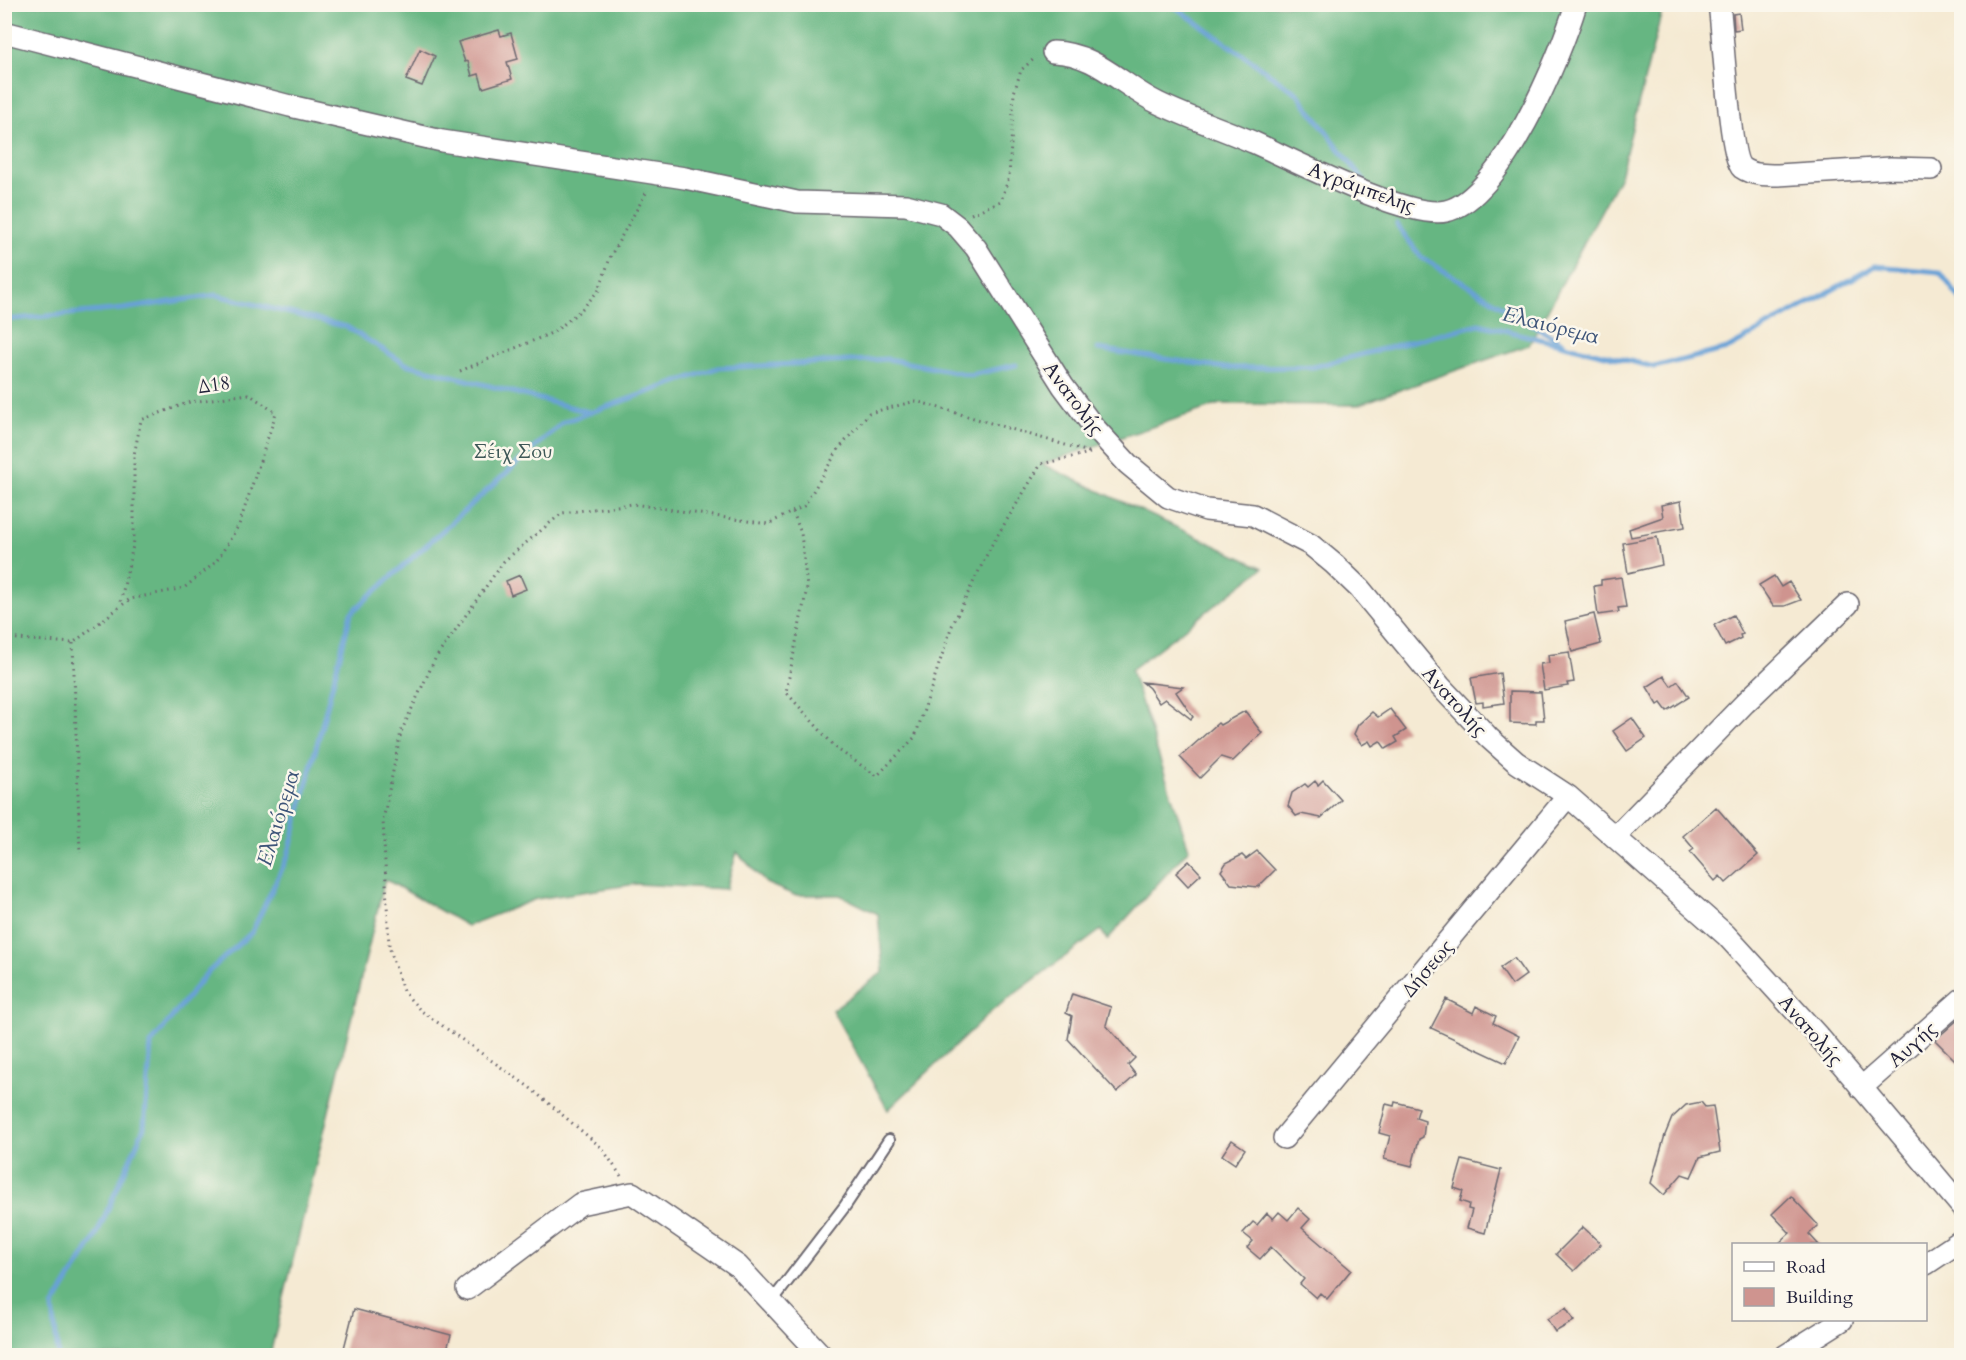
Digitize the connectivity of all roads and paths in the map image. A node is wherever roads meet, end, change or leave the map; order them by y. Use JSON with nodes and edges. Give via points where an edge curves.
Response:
{"nodes":[{"id":1,"x":1576,"y":4,"type":"edge"},
{"id":2,"x":1719,"y":4,"type":"edge"},
{"id":3,"x":4,"y":32,"type":"edge"},
{"id":4,"x":1053,"y":52,"type":"joint"},
{"id":5,"x":1931,"y":169,"type":"dead end"},
{"id":6,"x":659,"y":173,"type":"junction"},
{"id":7,"x":953,"y":222,"type":"junction"},
{"id":8,"x":460,"y":371,"type":"dead end"},
{"id":9,"x":793,"y":512,"type":"junction"},
{"id":10,"x":120,"y":604,"type":"junction"},
{"id":11,"x":1848,"y":604,"type":"dead end"},
{"id":12,"x":4,"y":639,"type":"edge"},
{"id":13,"x":73,"y":643,"type":"junction"},
{"id":14,"x":1568,"y":796,"type":"junction"},
{"id":15,"x":1615,"y":837,"type":"junction"},
{"id":16,"x":80,"y":853,"type":"dead end"},
{"id":17,"x":1962,"y":999,"type":"edge"},
{"id":18,"x":1861,"y":1088,"type":"junction"},
{"id":19,"x":1284,"y":1138,"type":"dead end"},
{"id":20,"x":889,"y":1140,"type":"dead end"},
{"id":21,"x":632,"y":1193,"type":"junction"},
{"id":22,"x":1962,"y":1207,"type":"edge"},
{"id":23,"x":1962,"y":1240,"type":"edge"},
{"id":24,"x":1927,"y":1263,"type":"edge"},
{"id":25,"x":467,"y":1289,"type":"dead end"},
{"id":26,"x":772,"y":1300,"type":"junction"},
{"id":27,"x":1840,"y":1321,"type":"edge"},
{"id":28,"x":822,"y":1356,"type":"edge"},
{"id":29,"x":1785,"y":1356,"type":"edge"}],
"edges":[{"from":1,"to":4,"type":"street","name":"Αγράμπελης","via":[[1556,60],[1513,145],[1470,199],[1442,212],[1362,191],[1159,104],[1091,61]]},
{"from":2,"to":5,"type":"street","via":[[1732,135],[1741,167],[1762,175]]},
{"from":3,"to":6,"type":"street","via":[[374,127]]},
{"from":4,"to":7,"type":"path","via":[[1036,56],[1021,70],[1014,93],[1010,177],[1001,201]]},
{"from":6,"to":7,"type":"street","via":[[797,202],[914,205],[936,211]]},
{"from":6,"to":8,"type":"path","via":[[612,255],[598,290],[581,310],[554,332]]},
{"from":7,"to":14,"type":"street","name":"Ανατολής","via":[[976,248],[1072,399],[1148,484],[1191,507],[1253,514],[1311,545],[1360,589],[1478,728],[1516,762]]},
{"from":9,"to":9,"type":"path","via":[[804,506],[838,450],[869,413],[916,401],[1091,452],[1041,464],[991,546],[951,628],[915,737],[877,776],[837,749],[786,692],[807,588],[801,534]]},
{"from":9,"to":21,"type":"path","via":[[768,524],[633,504],[562,513],[504,561],[435,659],[401,732],[383,820],[389,946],[403,992],[420,1010],[529,1087],[602,1148]]},
{"from":10,"to":10,"type":"path","name":"Δ18","via":[[134,541],[134,454],[141,420],[190,402],[249,394],[276,412],[239,525],[216,562],[184,588],[130,598]]},
{"from":10,"to":13,"type":"path","name":"Δ18"},
{"from":11,"to":15,"type":"street"},
{"from":12,"to":13,"type":"path"},
{"from":13,"to":16,"type":"path"},
{"from":14,"to":15,"type":"street","name":"Ανατολής"},
{"from":14,"to":19,"type":"street","name":"Δήσεως"},
{"from":15,"to":18,"type":"street","name":"Ανατολής","via":[[1726,935]]},
{"from":17,"to":18,"type":"street","name":"Αυγής"},
{"from":18,"to":22,"type":"street","name":"Ανατολής"},
{"from":20,"to":26,"type":"lane","via":[[845,1206]]},
{"from":21,"to":25,"type":"street","via":[[580,1204]]},
{"from":21,"to":26,"type":"street","via":[[738,1266]]},
{"from":23,"to":24,"type":"street"},
{"from":26,"to":28,"type":"street"},
{"from":27,"to":29,"type":"street"}]}
